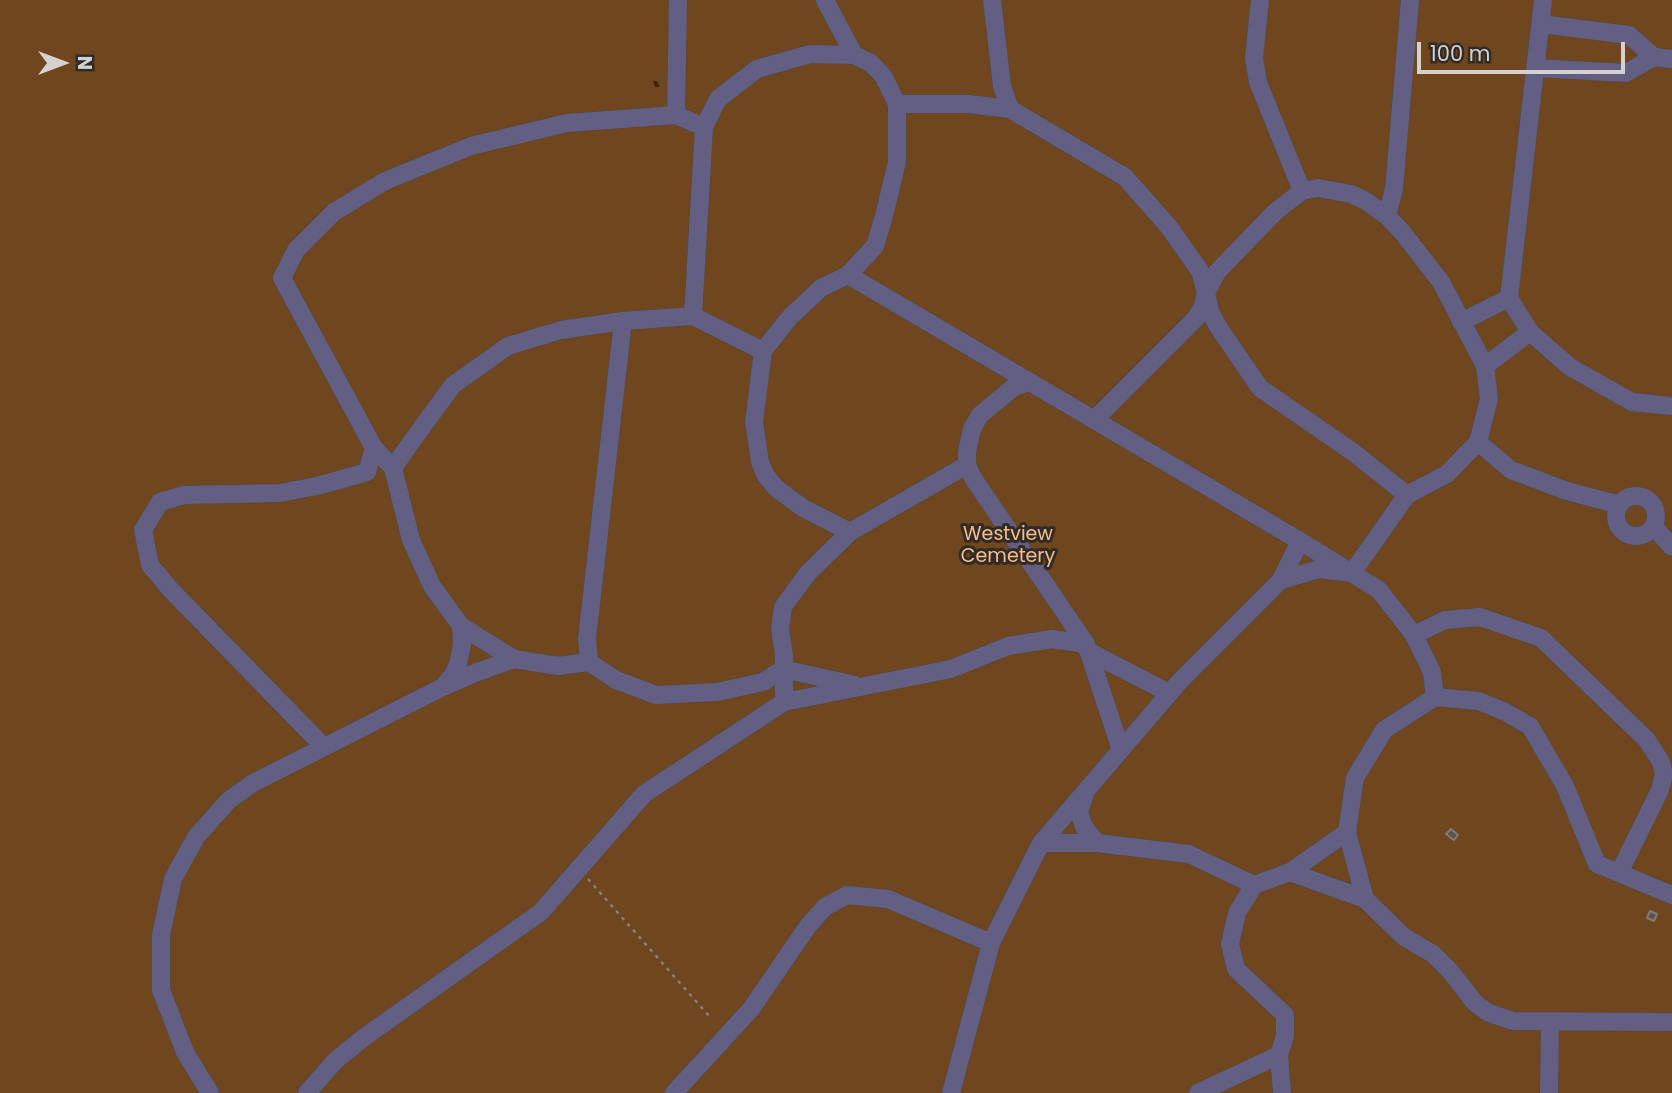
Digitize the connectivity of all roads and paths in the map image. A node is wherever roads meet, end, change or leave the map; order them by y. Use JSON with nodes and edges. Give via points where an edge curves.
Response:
{"nodes":[{"id":1,"x":678,"y":0,"type":"edge"},
{"id":2,"x":825,"y":0,"type":"edge"},
{"id":3,"x":992,"y":0,"type":"edge"},
{"id":4,"x":1260,"y":0,"type":"edge"},
{"id":5,"x":1410,"y":0,"type":"edge"},
{"id":6,"x":1543,"y":0,"type":"edge"},
{"id":7,"x":1541,"y":24,"type":"junction"},
{"id":8,"x":854,"y":55,"type":"junction"},
{"id":9,"x":1654,"y":57,"type":"junction"},
{"id":10,"x":1672,"y":59,"type":"edge"},
{"id":11,"x":1536,"y":68,"type":"junction"},
{"id":12,"x":897,"y":104,"type":"junction"},
{"id":13,"x":1010,"y":109,"type":"junction"},
{"id":14,"x":676,"y":115,"type":"junction"},
{"id":15,"x":704,"y":127,"type":"junction"},
{"id":16,"x":1302,"y":191,"type":"junction"},
{"id":17,"x":1387,"y":216,"type":"junction"},
{"id":18,"x":848,"y":275,"type":"junction"},
{"id":19,"x":1206,"y":293,"type":"junction"},
{"id":20,"x":1509,"y":298,"type":"junction"},
{"id":21,"x":693,"y":316,"type":"junction"},
{"id":22,"x":623,"y":321,"type":"junction"},
{"id":23,"x":1461,"y":322,"type":"junction"},
{"id":24,"x":1530,"y":332,"type":"junction"},
{"id":25,"x":764,"y":351,"type":"junction"},
{"id":26,"x":1485,"y":366,"type":"junction"},
{"id":27,"x":1028,"y":382,"type":"junction"},
{"id":28,"x":1672,"y":407,"type":"edge"},
{"id":29,"x":1095,"y":419,"type":"junction"},
{"id":30,"x":1478,"y":442,"type":"junction"},
{"id":31,"x":374,"y":448,"type":"junction"},
{"id":32,"x":967,"y":465,"type":"junction"},
{"id":33,"x":393,"y":468,"type":"junction"},
{"id":34,"x":1406,"y":495,"type":"junction"},
{"id":35,"x":1620,"y":505,"type":"junction"},
{"id":36,"x":1653,"y":526,"type":"junction"},
{"id":37,"x":850,"y":532,"type":"junction"},
{"id":38,"x":1300,"y":541,"type":"junction"},
{"id":39,"x":1672,"y":547,"type":"edge"},
{"id":40,"x":1352,"y":573,"type":"junction"},
{"id":41,"x":1281,"y":580,"type":"junction"},
{"id":42,"x":461,"y":626,"type":"junction"},
{"id":43,"x":1414,"y":635,"type":"junction"},
{"id":44,"x":1087,"y":647,"type":"junction"},
{"id":45,"x":514,"y":659,"type":"junction"},
{"id":46,"x":589,"y":662,"type":"junction"},
{"id":47,"x":783,"y":669,"type":"junction"},
{"id":48,"x":443,"y":687,"type":"junction"},
{"id":49,"x":862,"y":687,"type":"junction"},
{"id":50,"x":1169,"y":693,"type":"junction"},
{"id":51,"x":1435,"y":697,"type":"junction"},
{"id":52,"x":784,"y":702,"type":"junction"},
{"id":53,"x":324,"y":747,"type":"junction"},
{"id":54,"x":1121,"y":750,"type":"junction"},
{"id":55,"x":1086,"y":791,"type":"junction"},
{"id":56,"x":1347,"y":832,"type":"junction"},
{"id":57,"x":1041,"y":843,"type":"junction"},
{"id":58,"x":1097,"y":843,"type":"junction"},
{"id":59,"x":579,"y":869,"type":"junction"},
{"id":60,"x":1290,"y":872,"type":"junction"},
{"id":61,"x":1619,"y":873,"type":"junction"},
{"id":62,"x":1254,"y":885,"type":"junction"},
{"id":63,"x":1672,"y":895,"type":"edge"},
{"id":64,"x":1365,"y":899,"type":"junction"},
{"id":65,"x":991,"y":943,"type":"junction"},
{"id":66,"x":710,"y":1017,"type":"dead end"},
{"id":67,"x":1672,"y":1022,"type":"edge"},
{"id":68,"x":1550,"y":1023,"type":"junction"},
{"id":69,"x":1279,"y":1055,"type":"junction"},
{"id":70,"x":210,"y":1093,"type":"edge"},
{"id":71,"x":307,"y":1093,"type":"edge"},
{"id":72,"x":674,"y":1093,"type":"edge"},
{"id":73,"x":951,"y":1093,"type":"edge"},
{"id":74,"x":1198,"y":1093,"type":"edge"},
{"id":75,"x":1282,"y":1093,"type":"edge"},
{"id":76,"x":1549,"y":1093,"type":"edge"}],
"edges":[{"from":1,"to":14,"type":"lane"},
{"from":2,"to":8,"type":"lane"},
{"from":3,"to":13,"type":"lane","via":[[1002,86]]},
{"from":4,"to":16,"type":"lane","via":[[1254,58],[1258,82]]},
{"from":5,"to":17,"type":"lane","via":[[1394,189]]},
{"from":6,"to":7,"type":"lane"},
{"from":7,"to":9,"type":"lane","via":[[1629,35]]},
{"from":7,"to":11,"type":"lane"},
{"from":8,"to":12,"type":"lane","via":[[871,63],[884,77]]},
{"from":8,"to":15,"type":"lane","via":[[810,54],[757,69],[718,99]]},
{"from":9,"to":10,"type":"lane"},
{"from":9,"to":11,"type":"lane","via":[[1626,73]]},
{"from":11,"to":20,"type":"lane"},
{"from":12,"to":13,"type":"lane"},
{"from":12,"to":18,"type":"lane","via":[[897,162],[884,216],[875,246]]},
{"from":13,"to":19,"type":"lane","via":[[1125,177],[1189,254]]},
{"from":14,"to":15,"type":"lane"},
{"from":14,"to":31,"type":"lane","via":[[567,123],[471,146],[385,181],[334,212],[296,250],[282,278]]},
{"from":15,"to":21,"type":"lane"},
{"from":16,"to":17,"type":"lane","via":[[1318,188],[1350,194]]},
{"from":16,"to":19,"type":"lane","via":[[1217,272]]},
{"from":17,"to":23,"type":"lane","via":[[1441,282]]},
{"from":18,"to":25,"type":"lane","via":[[821,288],[790,317]]},
{"from":18,"to":27,"type":"lane"},
{"from":19,"to":29,"type":"lane","via":[[1196,318]]},
{"from":19,"to":34,"type":"lane","via":[[1217,325],[1261,388]]},
{"from":20,"to":23,"type":"lane"},
{"from":20,"to":24,"type":"lane"},
{"from":21,"to":22,"type":"lane"},
{"from":21,"to":25,"type":"lane"},
{"from":22,"to":33,"type":"lane","via":[[561,330],[508,346],[453,385]]},
{"from":22,"to":46,"type":"lane","via":[[587,639]]},
{"from":23,"to":26,"type":"lane"},
{"from":24,"to":26,"type":"lane"},
{"from":24,"to":28,"type":"lane","via":[[1570,367],[1632,402]]},
{"from":25,"to":37,"type":"lane","via":[[754,422],[766,476],[803,508]]},
{"from":26,"to":30,"type":"lane","via":[[1489,399]]},
{"from":27,"to":29,"type":"lane"},
{"from":27,"to":32,"type":"lane","via":[[1014,387],[980,415],[972,429]]},
{"from":29,"to":38,"type":"lane"},
{"from":30,"to":34,"type":"lane","via":[[1447,474]]},
{"from":30,"to":35,"type":"lane","via":[[1511,470]]},
{"from":31,"to":33,"type":"lane"},
{"from":31,"to":53,"type":"lane","via":[[367,471],[317,486],[280,493],[184,495],[160,502],[142,530],[150,565],[170,589]]},
{"from":32,"to":37,"type":"lane"},
{"from":32,"to":44,"type":"lane"},
{"from":33,"to":42,"type":"lane","via":[[411,540],[432,586]]},
{"from":34,"to":40,"type":"lane"},
{"from":35,"to":36,"type":"lane","via":[[1633,496],[1645,498],[1656,513]]},
{"from":35,"to":36,"type":"lane","via":[[1617,521],[1624,531],[1636,536]]},
{"from":36,"to":39,"type":"lane"},
{"from":37,"to":47,"type":"lane","via":[[808,573],[783,607]]},
{"from":38,"to":40,"type":"lane"},
{"from":38,"to":41,"type":"lane"},
{"from":40,"to":41,"type":"lane","via":[[1318,569]]},
{"from":40,"to":43,"type":"lane","via":[[1379,590]]},
{"from":41,"to":50,"type":"lane"},
{"from":42,"to":45,"type":"lane"},
{"from":42,"to":48,"type":"lane","via":[[458,664]]},
{"from":43,"to":51,"type":"lane","via":[[1432,672]]},
{"from":43,"to":61,"type":"lane","via":[[1445,620],[1480,617],[1541,638],[1647,740],[1664,775]]},
{"from":44,"to":49,"type":"lane","via":[[1052,639],[1008,646],[951,669]]},
{"from":44,"to":50,"type":"lane"},
{"from":44,"to":54,"type":"lane"},
{"from":45,"to":46,"type":"lane","via":[[558,666]]},
{"from":45,"to":48,"type":"lane"},
{"from":46,"to":47,"type":"lane","via":[[616,680],[656,695],[729,690],[764,682]]},
{"from":47,"to":49,"type":"lane"},
{"from":47,"to":52,"type":"lane"},
{"from":48,"to":53,"type":"lane"},
{"from":49,"to":52,"type":"lane"},
{"from":50,"to":54,"type":"lane"},
{"from":51,"to":56,"type":"lane","via":[[1384,730],[1355,778]]},
{"from":51,"to":61,"type":"lane","via":[[1479,701],[1530,726],[1564,786],[1597,864]]},
{"from":52,"to":59,"type":"lane","via":[[644,794]]},
{"from":53,"to":70,"type":"lane","via":[[229,800],[196,838],[173,879],[161,935],[161,990],[185,1052]]},
{"from":54,"to":55,"type":"lane"},
{"from":55,"to":57,"type":"lane"},
{"from":55,"to":58,"type":"lane","via":[[1079,812]]},
{"from":56,"to":60,"type":"lane"},
{"from":56,"to":64,"type":"lane"},
{"from":57,"to":58,"type":"lane"},
{"from":57,"to":65,"type":"lane"},
{"from":58,"to":62,"type":"lane","via":[[1189,854]]},
{"from":59,"to":66,"type":"path"},
{"from":59,"to":71,"type":"lane","via":[[541,912],[336,1059]]},
{"from":60,"to":62,"type":"lane"},
{"from":60,"to":64,"type":"lane"},
{"from":61,"to":63,"type":"lane"},
{"from":62,"to":69,"type":"lane","via":[[1237,912],[1230,944],[1236,969],[1285,1015]]},
{"from":64,"to":68,"type":"lane","via":[[1404,937],[1433,954],[1489,1013],[1513,1021]]},
{"from":65,"to":72,"type":"lane","via":[[888,900],[847,895],[825,907],[808,926],[751,1009]]},
{"from":65,"to":73,"type":"lane"},
{"from":67,"to":68,"type":"lane"},
{"from":68,"to":76,"type":"lane"},
{"from":69,"to":74,"type":"lane"},
{"from":69,"to":75,"type":"lane"}]}
